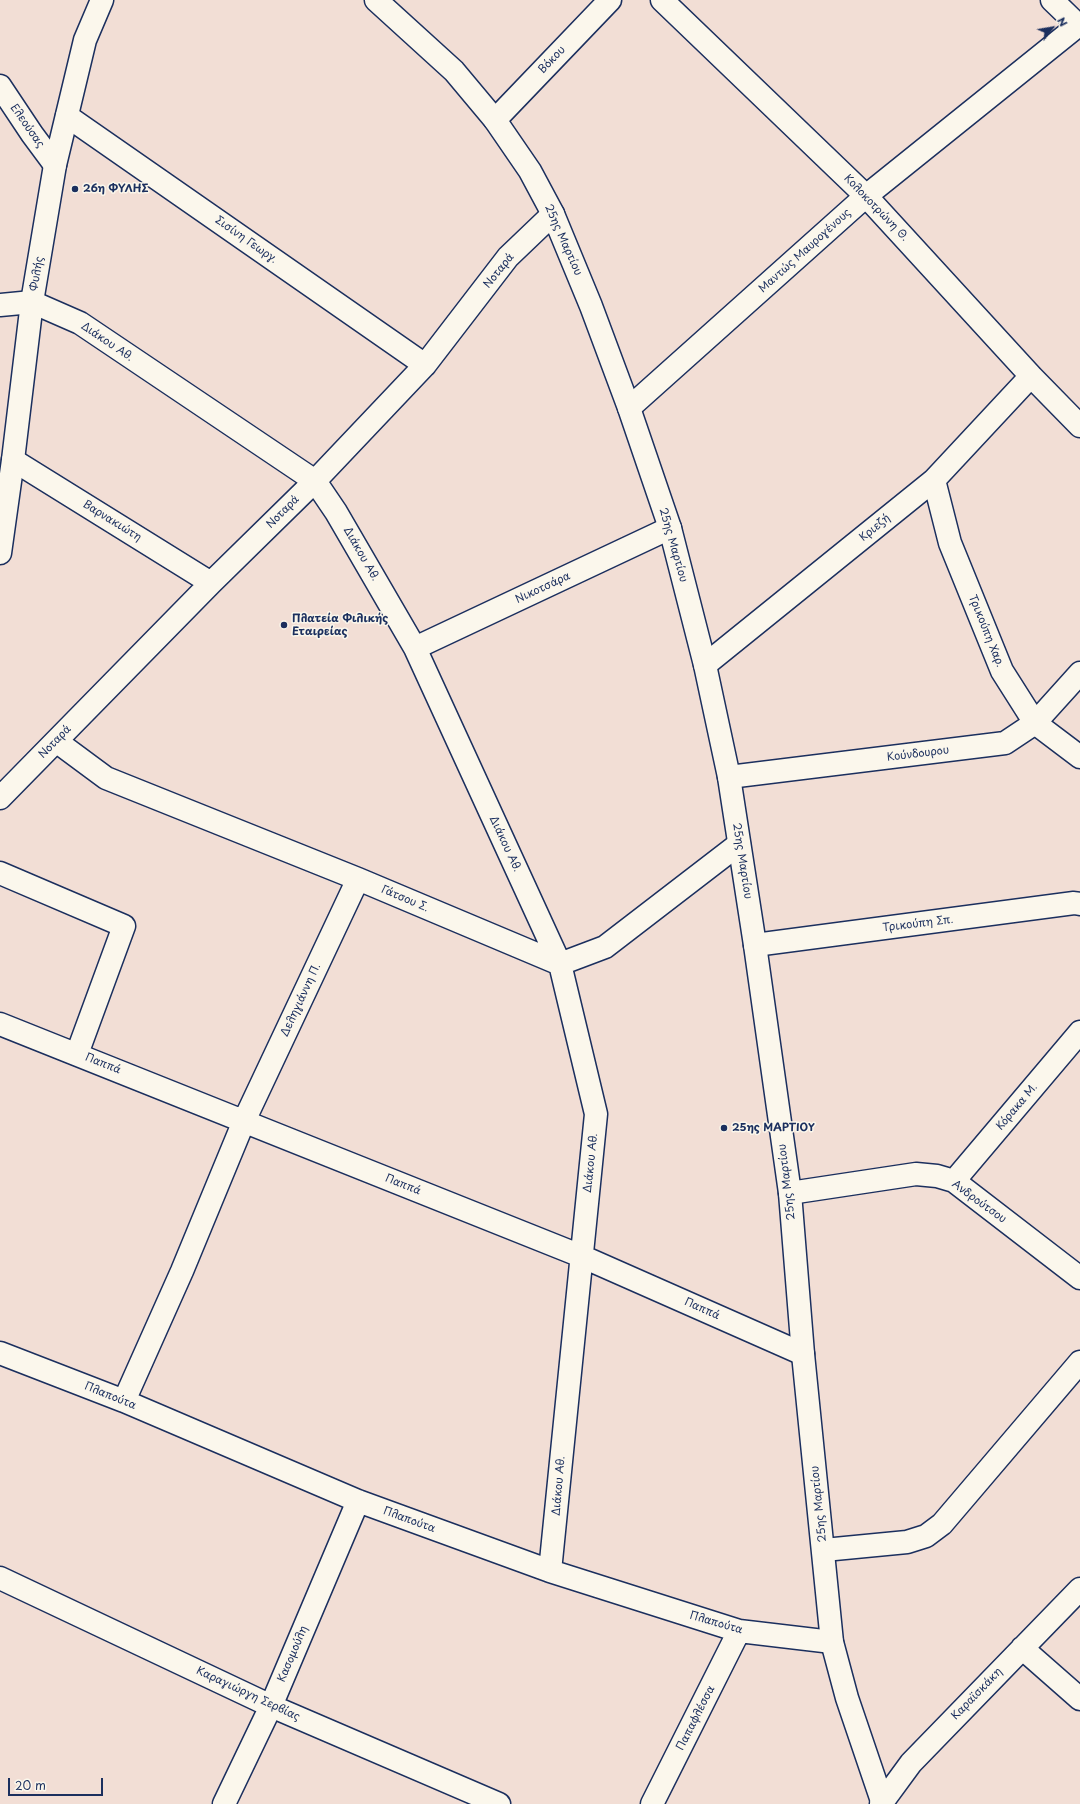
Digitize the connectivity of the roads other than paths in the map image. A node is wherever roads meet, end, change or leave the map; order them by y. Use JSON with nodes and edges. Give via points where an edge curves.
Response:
{"nodes":[{"id":1,"x":102,"y":0,"type":"edge"},
{"id":2,"x":376,"y":0,"type":"edge"},
{"id":3,"x":662,"y":0,"type":"edge"},
{"id":4,"x":1052,"y":0,"type":"edge"},
{"id":5,"x":605,"y":2,"type":"edge"},
{"id":6,"x":1079,"y":25,"type":"edge"},
{"id":7,"x":0,"y":86,"type":"edge"},
{"id":8,"x":67,"y":116,"type":"junction"},
{"id":9,"x":495,"y":120,"type":"junction"},
{"id":10,"x":55,"y":165,"type":"junction"},
{"id":11,"x":866,"y":196,"type":"junction"},
{"id":12,"x":553,"y":214,"type":"junction"},
{"id":13,"x":32,"y":302,"type":"junction"},
{"id":14,"x":0,"y":305,"type":"edge"},
{"id":15,"x":425,"y":365,"type":"junction"},
{"id":16,"x":1030,"y":376,"type":"junction"},
{"id":17,"x":629,"y":408,"type":"junction"},
{"id":18,"x":1080,"y":426,"type":"edge"},
{"id":19,"x":13,"y":460,"type":"junction"},
{"id":20,"x":934,"y":480,"type":"junction"},
{"id":21,"x":314,"y":481,"type":"junction"},
{"id":22,"x":670,"y":528,"type":"junction"},
{"id":23,"x":0,"y":553,"type":"edge"},
{"id":24,"x":211,"y":583,"type":"junction"},
{"id":25,"x":415,"y":648,"type":"junction"},
{"id":26,"x":705,"y":665,"type":"junction"},
{"id":27,"x":1080,"y":673,"type":"edge"},
{"id":28,"x":1035,"y":723,"type":"junction"},
{"id":29,"x":56,"y":740,"type":"junction"},
{"id":30,"x":1080,"y":757,"type":"edge"},
{"id":31,"x":729,"y":777,"type":"junction"},
{"id":32,"x":0,"y":798,"type":"edge"},
{"id":33,"x":739,"y":844,"type":"junction"},
{"id":34,"x":0,"y":873,"type":"edge"},
{"id":35,"x":358,"y":879,"type":"junction"},
{"id":36,"x":1080,"y":904,"type":"edge"},
{"id":37,"x":755,"y":945,"type":"junction"},
{"id":38,"x":560,"y":964,"type":"junction"},
{"id":39,"x":0,"y":1024,"type":"edge"},
{"id":40,"x":1080,"y":1032,"type":"edge"},
{"id":41,"x":77,"y":1054,"type":"junction"},
{"id":42,"x":244,"y":1121,"type":"junction"},
{"id":43,"x":954,"y":1182,"type":"junction"},
{"id":44,"x":790,"y":1193,"type":"junction"},
{"id":45,"x":581,"y":1256,"type":"junction"},
{"id":46,"x":1080,"y":1278,"type":"edge"},
{"id":47,"x":0,"y":1352,"type":"edge"},
{"id":48,"x":803,"y":1354,"type":"junction"},
{"id":49,"x":1080,"y":1362,"type":"edge"},
{"id":50,"x":124,"y":1402,"type":"junction"},
{"id":51,"x":358,"y":1502,"type":"junction"},
{"id":52,"x":824,"y":1550,"type":"junction"},
{"id":53,"x":550,"y":1571,"type":"junction"},
{"id":54,"x":0,"y":1578,"type":"edge"},
{"id":55,"x":1080,"y":1589,"type":"edge"},
{"id":56,"x":739,"y":1631,"type":"junction"},
{"id":57,"x":832,"y":1642,"type":"junction"},
{"id":58,"x":1022,"y":1648,"type":"junction"},
{"id":59,"x":1080,"y":1699,"type":"edge"},
{"id":60,"x":271,"y":1706,"type":"junction"},
{"id":61,"x":882,"y":1803,"type":"edge"},
{"id":62,"x":224,"y":1804,"type":"edge"},
{"id":63,"x":499,"y":1804,"type":"edge"},
{"id":64,"x":652,"y":1804,"type":"edge"}],
"edges":[{"from":1,"to":8,"type":"street","name":"Φυλής","via":[[85,40]]},
{"from":2,"to":9,"type":"street","name":"25ης Μαρτίου","via":[[454,71]]},
{"from":3,"to":11,"type":"street","name":"Κολοκοτρώνη Θ."},
{"from":4,"to":6,"type":"street"},
{"from":5,"to":9,"type":"street","name":"Βόκου"},
{"from":6,"to":11,"type":"street","name":"Μαντώς Μαυρογένους"},
{"from":7,"to":10,"type":"street","name":"Ελεούσας"},
{"from":8,"to":10,"type":"street","name":"Φυλής"},
{"from":8,"to":15,"type":"street","name":"Σισίνη Γεωργ."},
{"from":9,"to":12,"type":"street","name":"25ης Μαρτίου","via":[[530,171]]},
{"from":10,"to":13,"type":"street","name":"Φυλής"},
{"from":11,"to":16,"type":"street","name":"Κολοκοτρώνη Θ."},
{"from":11,"to":17,"type":"street","name":"Μαντώς Μαυρογένους"},
{"from":12,"to":15,"type":"street","name":"Νοταρά","via":[[508,257]]},
{"from":12,"to":17,"type":"street","name":"25ης Μαρτίου"},
{"from":13,"to":14,"type":"street"},
{"from":13,"to":19,"type":"street","name":"Φυλής"},
{"from":13,"to":21,"type":"street","name":"Διάκου Αθ.","via":[[80,323]]},
{"from":15,"to":21,"type":"street","name":"Νοταρά"},
{"from":16,"to":18,"type":"street","name":"Κολοκοτρώνη Θ."},
{"from":16,"to":20,"type":"street","name":"Κριεζή"},
{"from":17,"to":22,"type":"street","name":"25ης Μαρτίου"},
{"from":19,"to":23,"type":"street","name":"Φυλής"},
{"from":19,"to":24,"type":"street","name":"Βαρνακιώτη"},
{"from":20,"to":26,"type":"street","name":"Κριεζή"},
{"from":20,"to":28,"type":"street","name":"Τρικούπη Χαρ.","via":[[950,543],[1002,671]]},
{"from":21,"to":24,"type":"street","name":"Νοταρά"},
{"from":21,"to":25,"type":"street","name":"Διάκου Αθ.","via":[[336,512]]},
{"from":22,"to":25,"type":"street","name":"Νικοτσάρα"},
{"from":22,"to":26,"type":"street","name":"25ης Μαρτίου"},
{"from":24,"to":29,"type":"street","name":"Νοταρά"},
{"from":25,"to":38,"type":"street","name":"Διάκου Αθ."},
{"from":26,"to":31,"type":"street","name":"25ης Μαρτίου"},
{"from":27,"to":28,"type":"street","name":"Κούνδουρου"},
{"from":28,"to":30,"type":"street","name":"Τρικούπη Χαρ."},
{"from":28,"to":31,"type":"street","name":"Κούνδουρου","via":[[1005,743]]},
{"from":29,"to":32,"type":"street","name":"Νοταρά"},
{"from":29,"to":35,"type":"street","name":"Γάτσου Σ.","via":[[106,778]]},
{"from":31,"to":33,"type":"street","name":"25ης Μαρτίου"},
{"from":33,"to":37,"type":"street","name":"25ης Μαρτίου"},
{"from":33,"to":38,"type":"street","via":[[605,947]]},
{"from":34,"to":41,"type":"street","via":[[124,926]]},
{"from":35,"to":38,"type":"street","name":"Γάτσου Σ."},
{"from":35,"to":42,"type":"street","name":"Δεληγιάννη Π."},
{"from":36,"to":37,"type":"street","name":"Τρικούπη Σπ."},
{"from":37,"to":44,"type":"street","name":"25ης Μαρτίου"},
{"from":38,"to":45,"type":"street","name":"Διάκου Αθ.","via":[[596,1114]]},
{"from":39,"to":41,"type":"street","name":"Παππά"},
{"from":40,"to":43,"type":"street","name":"Κόρακα Μ."},
{"from":41,"to":42,"type":"street","name":"Παππά"},
{"from":42,"to":45,"type":"street","name":"Παππά"},
{"from":42,"to":50,"type":"street","name":"Δεληγιάννη Π."},
{"from":43,"to":44,"type":"street","name":"Ανδρούτσου","via":[[937,1176],[916,1174]]},
{"from":43,"to":46,"type":"street","name":"Ανδρούτσου"},
{"from":44,"to":48,"type":"street","name":"25ης Μαρτίου"},
{"from":45,"to":48,"type":"street","name":"Παππά"},
{"from":45,"to":53,"type":"street","name":"Διάκου Αθ."},
{"from":47,"to":50,"type":"street","name":"Πλαπούτα"},
{"from":48,"to":52,"type":"street","name":"25ης Μαρτίου"},
{"from":49,"to":52,"type":"street","via":[[942,1524],[926,1536],[907,1542]]},
{"from":50,"to":51,"type":"street","name":"Πλαπούτα"},
{"from":51,"to":53,"type":"street","name":"Πλαπούτα"},
{"from":51,"to":60,"type":"street","name":"Κασομούλη"},
{"from":52,"to":57,"type":"street","name":"25ης Μαρτίου"},
{"from":53,"to":56,"type":"street","name":"Πλαπούτα"},
{"from":54,"to":60,"type":"street","name":"Καραγιώργη Σερβίας"},
{"from":55,"to":58,"type":"street","name":"Καραϊσκάκη"},
{"from":56,"to":57,"type":"street","name":"Πλαπούτα"},
{"from":56,"to":64,"type":"street","name":"Παπαφλέσσα"},
{"from":57,"to":61,"type":"street","name":"25ης Μαρτίου","via":[[847,1698]]},
{"from":58,"to":59,"type":"street"},
{"from":58,"to":61,"type":"street","name":"Καραϊσκάκη","via":[[912,1762]]},
{"from":60,"to":62,"type":"street","name":"Κασομούλη"},
{"from":60,"to":63,"type":"street","name":"Καραγιώργη Σερβίας"}]}
